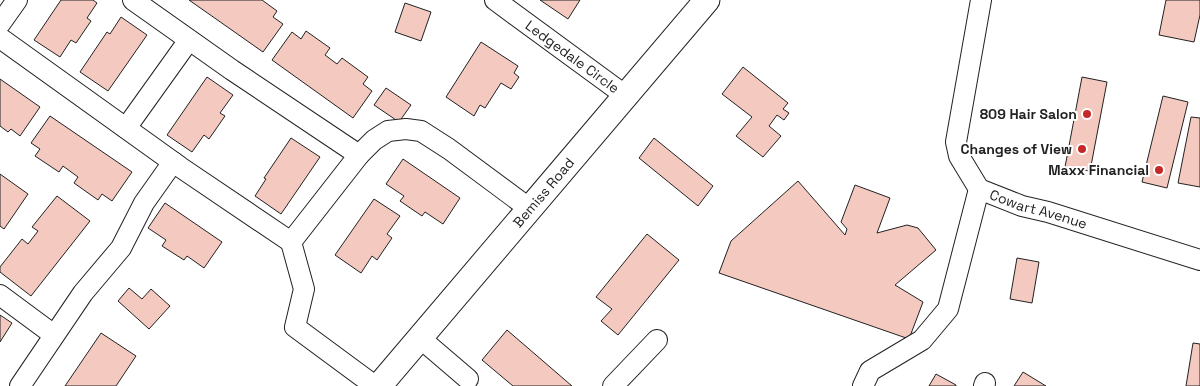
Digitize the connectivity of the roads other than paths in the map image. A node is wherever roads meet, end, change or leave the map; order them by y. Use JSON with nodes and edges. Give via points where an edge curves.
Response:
{"nodes":[{"id":1,"x":17,"y":0,"type":"edge"},
{"id":2,"x":133,"y":0,"type":"edge"},
{"id":3,"x":495,"y":0,"type":"edge"},
{"id":4,"x":707,"y":0,"type":"edge"},
{"id":5,"x":981,"y":0,"type":"edge"},
{"id":6,"x":0,"y":24,"type":"edge"},
{"id":7,"x":0,"y":38,"type":"edge"},
{"id":8,"x":189,"y":40,"type":"junction"},
{"id":9,"x":626,"y":96,"type":"junction"},
{"id":10,"x":126,"y":128,"type":"junction"},
{"id":11,"x":359,"y":155,"type":"junction"},
{"id":12,"x":173,"y":162,"type":"junction"},
{"id":13,"x":979,"y":189,"type":"junction"},
{"id":14,"x":530,"y":208,"type":"junction"},
{"id":15,"x":291,"y":242,"type":"junction"},
{"id":16,"x":1200,"y":260,"type":"edge"},
{"id":17,"x":0,"y":295,"type":"edge"},
{"id":18,"x":54,"y":335,"type":"junction"},
{"id":19,"x":420,"y":338,"type":"junction"},
{"id":20,"x":657,"y":340,"type":"dead end"},
{"id":21,"x":468,"y":384,"type":"edge"},
{"id":22,"x":20,"y":386,"type":"edge"},
{"id":23,"x":375,"y":386,"type":"edge"},
{"id":24,"x":379,"y":386,"type":"edge"},
{"id":25,"x":613,"y":386,"type":"edge"},
{"id":26,"x":863,"y":386,"type":"edge"}],
"edges":[{"from":1,"to":6,"type":"street"},
{"from":2,"to":8,"type":"street"},
{"from":3,"to":9,"type":"street","name":"Ledgedale Circle"},
{"from":4,"to":9,"type":"main road","name":"Bemiss Road"},
{"from":5,"to":13,"type":"street","name":"Cowart Avenue","via":[[956,142],[959,156]]},
{"from":7,"to":10,"type":"street"},
{"from":8,"to":10,"type":"street"},
{"from":8,"to":11,"type":"street"},
{"from":9,"to":14,"type":"main road","name":"Bemiss Road"},
{"from":10,"to":12,"type":"street"},
{"from":11,"to":14,"type":"street","via":[[388,131],[421,131]]},
{"from":11,"to":15,"type":"street"},
{"from":12,"to":15,"type":"street"},
{"from":12,"to":18,"type":"street","via":[[144,203],[121,248],[83,293]]},
{"from":13,"to":16,"type":"street","name":"Cowart Avenue","via":[[1022,206]]},
{"from":13,"to":26,"type":"street","via":[[948,309],[922,340],[870,372]]},
{"from":14,"to":19,"type":"main road","name":"Bemiss Road"},
{"from":15,"to":23,"type":"street","via":[[304,289],[295,327]]},
{"from":17,"to":18,"type":"street"},
{"from":18,"to":22,"type":"street"},
{"from":19,"to":21,"type":"street"},
{"from":19,"to":24,"type":"main road","name":"Bemiss Road"},
{"from":20,"to":25,"type":"street"}]}
